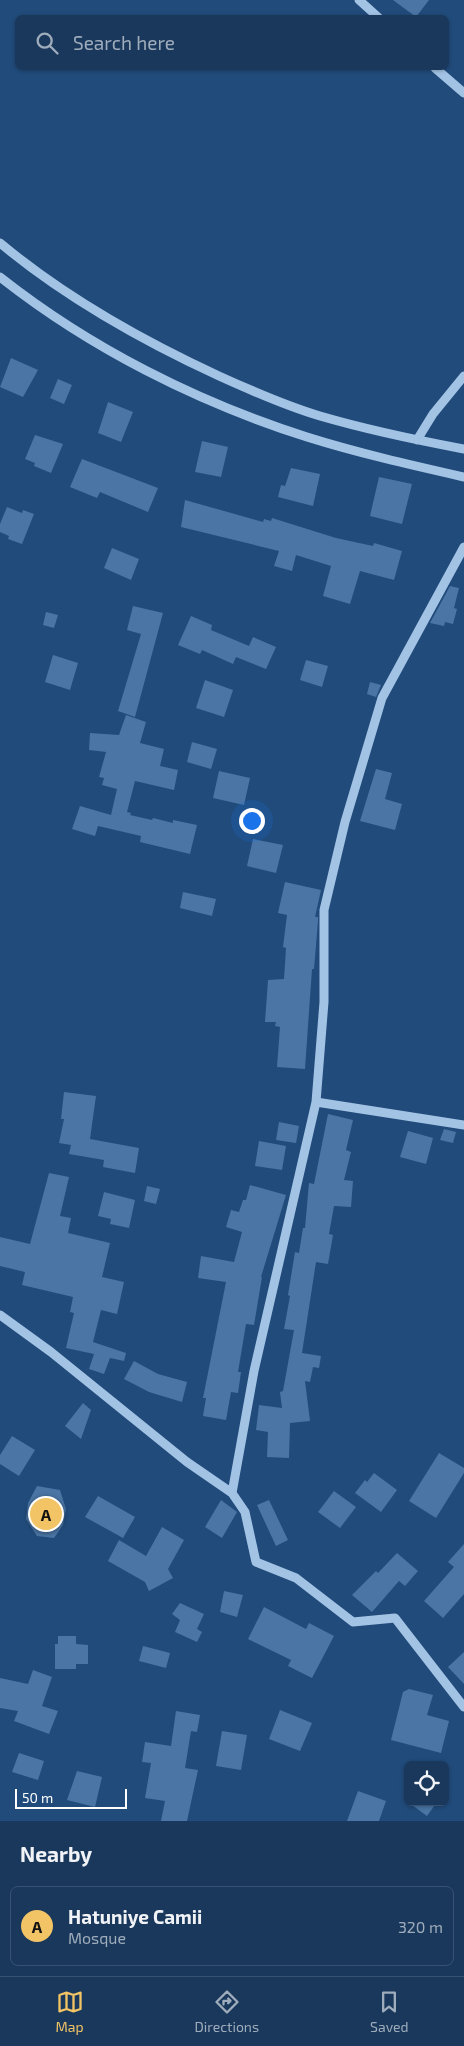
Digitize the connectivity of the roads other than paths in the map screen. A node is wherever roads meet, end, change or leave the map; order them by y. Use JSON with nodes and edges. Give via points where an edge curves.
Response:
{"nodes":[{"id":1,"x":359,"y":0,"type":"edge"},
{"id":2,"x":376,"y":15,"type":"edge"},
{"id":3,"x":437,"y":70,"type":"edge"},
{"id":4,"x":464,"y":93,"type":"edge"},
{"id":5,"x":0,"y":243,"type":"edge"},
{"id":6,"x":0,"y":277,"type":"edge"},
{"id":7,"x":464,"y":376,"type":"edge"},
{"id":8,"x":417,"y":440,"type":"junction"},
{"id":9,"x":464,"y":449,"type":"edge"},
{"id":10,"x":464,"y":477,"type":"edge"},
{"id":11,"x":464,"y":547,"type":"edge"},
{"id":12,"x":316,"y":1102,"type":"junction"},
{"id":13,"x":464,"y":1125,"type":"edge"},
{"id":14,"x":0,"y":1315,"type":"edge"},
{"id":15,"x":232,"y":1493,"type":"junction"},
{"id":16,"x":464,"y":1707,"type":"edge"}],
"edges":[{"from":1,"to":2,"type":"street"},
{"from":3,"to":4,"type":"street"},
{"from":5,"to":8,"type":"street","via":[[67,293],[121,327],[189,362],[254,392],[319,416]]},
{"from":6,"to":10,"type":"street","via":[[55,317],[120,356],[245,415],[356,452]]},
{"from":7,"to":8,"type":"street"},
{"from":8,"to":9,"type":"street"},
{"from":11,"to":12,"type":"street","via":[[382,698],[345,822],[324,910],[324,1002]]},
{"from":12,"to":13,"type":"street"},
{"from":12,"to":15,"type":"street","via":[[254,1371]]},
{"from":14,"to":15,"type":"street","via":[[187,1462]]},
{"from":15,"to":16,"type":"street","via":[[244,1512],[256,1562],[296,1578],[353,1622],[395,1618]]}]}
